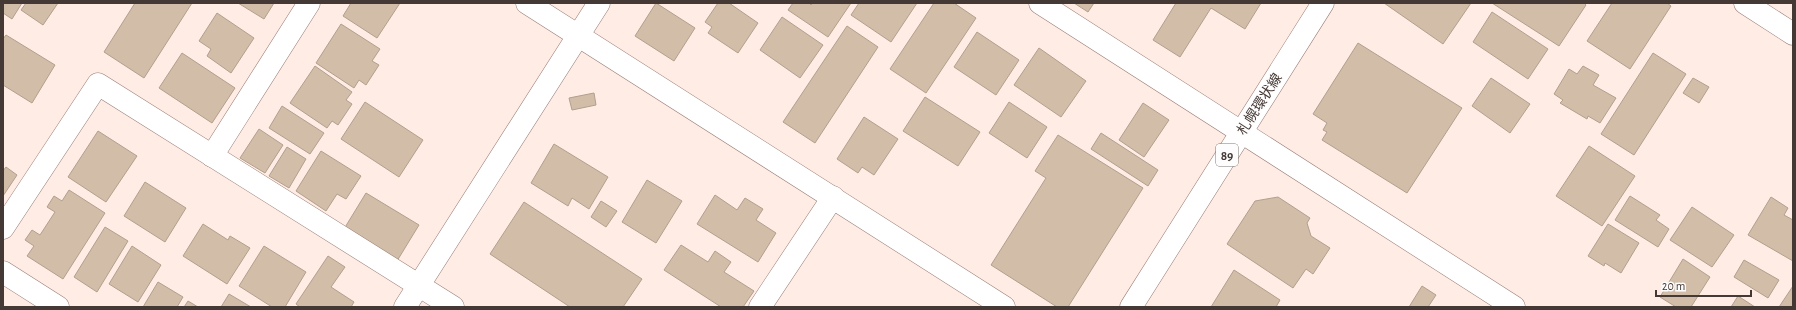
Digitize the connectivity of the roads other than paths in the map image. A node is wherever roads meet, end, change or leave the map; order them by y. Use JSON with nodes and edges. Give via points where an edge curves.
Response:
{"nodes":[{"id":1,"x":309,"y":3,"type":"edge"},
{"id":2,"x":527,"y":3,"type":"edge"},
{"id":3,"x":599,"y":3,"type":"edge"},
{"id":4,"x":1040,"y":3,"type":"edge"},
{"id":5,"x":1323,"y":3,"type":"edge"},
{"id":6,"x":1745,"y":3,"type":"edge"},
{"id":7,"x":1793,"y":34,"type":"edge"},
{"id":8,"x":578,"y":35,"type":"junction"},
{"id":9,"x":1241,"y":131,"type":"junction"},
{"id":10,"x":212,"y":156,"type":"junction"},
{"id":11,"x":833,"y":197,"type":"junction"},
{"id":12,"x":3,"y":228,"type":"edge"},
{"id":13,"x":3,"y":272,"type":"edge"},
{"id":14,"x":419,"y":285,"type":"junction"},
{"id":15,"x":58,"y":307,"type":"edge"},
{"id":16,"x":405,"y":307,"type":"edge"},
{"id":17,"x":453,"y":307,"type":"edge"},
{"id":18,"x":760,"y":307,"type":"edge"},
{"id":19,"x":1004,"y":307,"type":"edge"},
{"id":20,"x":1131,"y":307,"type":"edge"},
{"id":21,"x":1514,"y":307,"type":"edge"}],
"edges":[{"from":1,"to":10,"type":"street"},
{"from":2,"to":8,"type":"street"},
{"from":3,"to":8,"type":"street"},
{"from":4,"to":9,"type":"street"},
{"from":5,"to":9,"type":"street","name":"札幌環状線","number":"89"},
{"from":6,"to":7,"type":"street"},
{"from":8,"to":11,"type":"street"},
{"from":8,"to":14,"type":"street"},
{"from":9,"to":20,"type":"street","name":"札幌環状線","number":"89"},
{"from":9,"to":21,"type":"street"},
{"from":10,"to":12,"type":"street","via":[[98,84]]},
{"from":10,"to":14,"type":"street"},
{"from":11,"to":18,"type":"street"},
{"from":11,"to":19,"type":"street"},
{"from":13,"to":15,"type":"street"},
{"from":14,"to":16,"type":"street"},
{"from":14,"to":17,"type":"street"}]}
